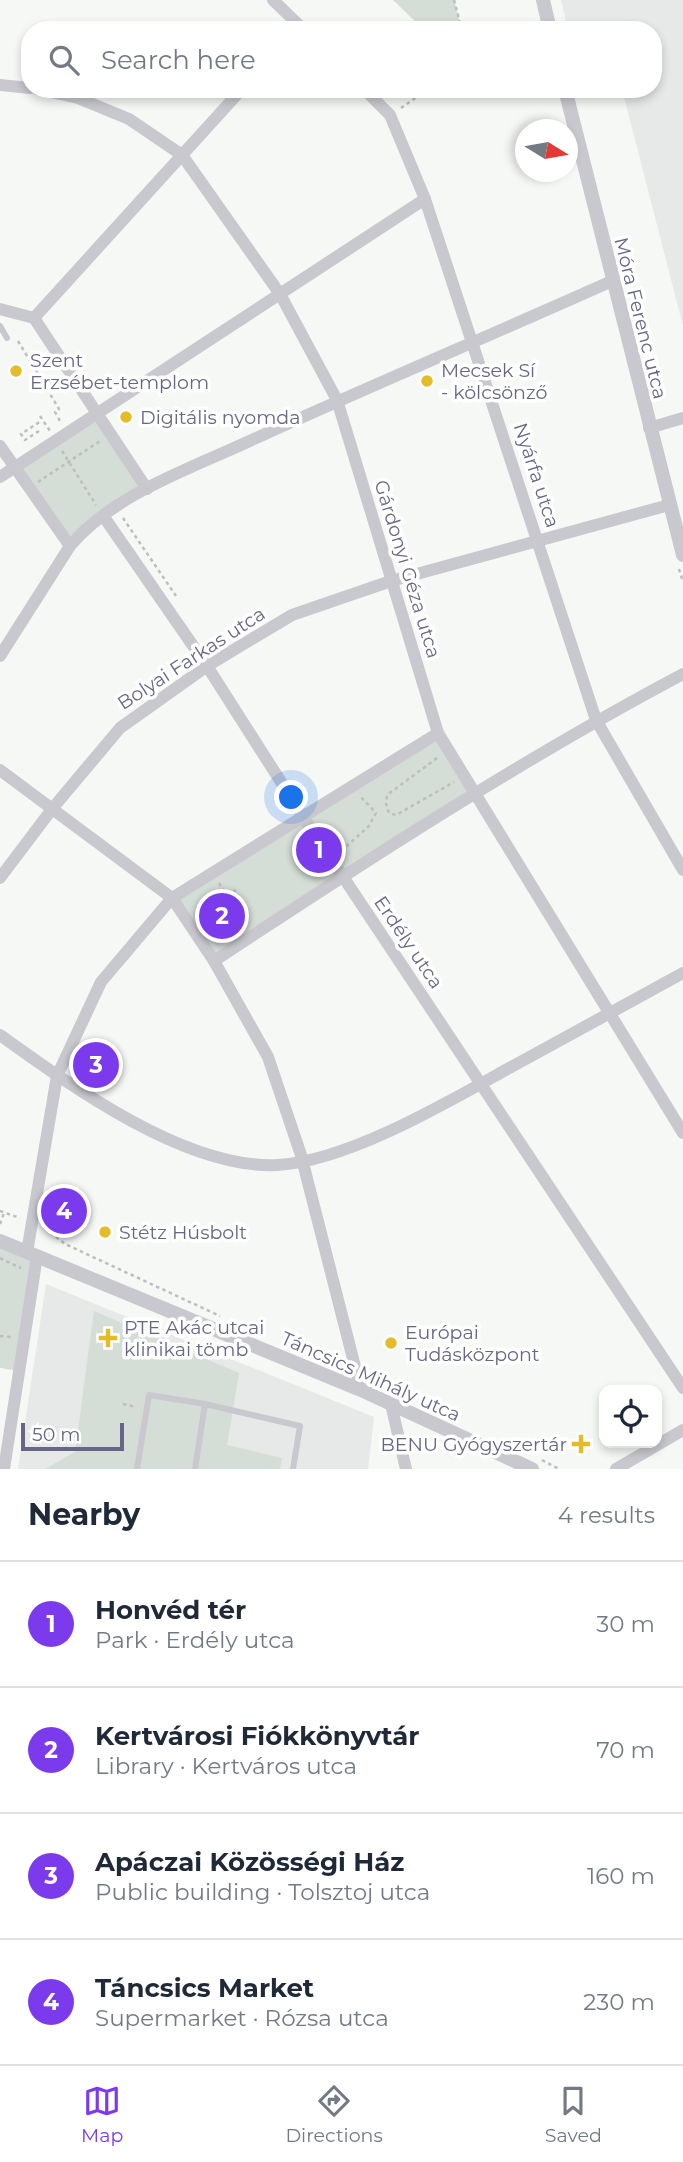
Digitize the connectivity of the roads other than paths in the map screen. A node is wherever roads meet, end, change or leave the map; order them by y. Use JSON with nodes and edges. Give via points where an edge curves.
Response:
{"nodes":[{"id":1,"x":273,"y":0,"type":"edge"},
{"id":2,"x":542,"y":0,"type":"edge"},
{"id":3,"x":293,"y":21,"type":"edge"},
{"id":4,"x":548,"y":21,"type":"edge"},
{"id":5,"x":0,"y":85,"type":"edge"},
{"id":6,"x":21,"y":87,"type":"edge"},
{"id":7,"x":78,"y":98,"type":"edge"},
{"id":8,"x":234,"y":98,"type":"edge"},
{"id":9,"x":373,"y":98,"type":"edge"},
{"id":10,"x":567,"y":98,"type":"edge"},
{"id":11,"x":182,"y":155,"type":"junction"},
{"id":12,"x":425,"y":199,"type":"junction"},
{"id":13,"x":612,"y":281,"type":"junction"},
{"id":14,"x":281,"y":294,"type":"junction"},
{"id":15,"x":0,"y":309,"type":"edge"},
{"id":16,"x":34,"y":318,"type":"junction"},
{"id":17,"x":0,"y":326,"type":"edge"},
{"id":18,"x":7,"y":338,"type":"dead end"},
{"id":19,"x":474,"y":343,"type":"junction"},
{"id":20,"x":337,"y":400,"type":"junction"},
{"id":21,"x":96,"y":414,"type":"junction"},
{"id":22,"x":683,"y":418,"type":"edge"},
{"id":23,"x":649,"y":428,"type":"junction"},
{"id":24,"x":0,"y":446,"type":"edge"},
{"id":25,"x":16,"y":467,"type":"junction"},
{"id":26,"x":0,"y":477,"type":"edge"},
{"id":27,"x":147,"y":489,"type":"junction"},
{"id":28,"x":669,"y":505,"type":"junction"},
{"id":29,"x":104,"y":517,"type":"junction"},
{"id":30,"x":538,"y":539,"type":"junction"},
{"id":31,"x":70,"y":546,"type":"junction"},
{"id":32,"x":683,"y":555,"type":"edge"},
{"id":33,"x":391,"y":581,"type":"junction"},
{"id":34,"x":0,"y":656,"type":"edge"},
{"id":35,"x":207,"y":666,"type":"junction"},
{"id":36,"x":683,"y":674,"type":"edge"},
{"id":37,"x":596,"y":720,"type":"junction"},
{"id":38,"x":438,"y":733,"type":"junction"},
{"id":39,"x":0,"y":770,"type":"edge"},
{"id":40,"x":474,"y":794,"type":"junction"},
{"id":41,"x":52,"y":809,"type":"junction"},
{"id":42,"x":304,"y":818,"type":"junction"},
{"id":43,"x":683,"y":870,"type":"edge"},
{"id":44,"x":343,"y":877,"type":"junction"},
{"id":45,"x":0,"y":878,"type":"edge"},
{"id":46,"x":177,"y":895,"type":"junction"},
{"id":47,"x":214,"y":961,"type":"junction"},
{"id":48,"x":683,"y":973,"type":"edge"},
{"id":49,"x":608,"y":1014,"type":"junction"},
{"id":50,"x":0,"y":1035,"type":"edge"},
{"id":51,"x":57,"y":1076,"type":"junction"},
{"id":52,"x":481,"y":1084,"type":"junction"},
{"id":53,"x":683,"y":1133,"type":"edge"},
{"id":54,"x":303,"y":1161,"type":"junction"},
{"id":55,"x":0,"y":1241,"type":"edge"},
{"id":56,"x":32,"y":1254,"type":"junction"},
{"id":57,"x":683,"y":1388,"type":"edge"},
{"id":58,"x":360,"y":1390,"type":"junction"},
{"id":59,"x":205,"y":1404,"type":"junction"},
{"id":60,"x":391,"y":1404,"type":"junction"},
{"id":61,"x":683,"y":1430,"type":"edge"},
{"id":62,"x":533,"y":1463,"type":"edge"},
{"id":63,"x":4,"y":1469,"type":"edge"},
{"id":64,"x":137,"y":1469,"type":"edge"},
{"id":65,"x":195,"y":1469,"type":"edge"},
{"id":66,"x":293,"y":1469,"type":"edge"},
{"id":67,"x":406,"y":1469,"type":"edge"},
{"id":68,"x":615,"y":1469,"type":"edge"}],
"edges":[{"from":1,"to":3,"type":"street"},
{"from":2,"to":4,"type":"street"},
{"from":5,"to":6,"type":"street"},
{"from":7,"to":11,"type":"street","name":"Gárdonyi Géza utca","via":[[129,120]]},
{"from":8,"to":11,"type":"street"},
{"from":9,"to":12,"type":"street","name":"Nyárfa utca","via":[[390,115]]},
{"from":10,"to":13,"type":"street","name":"Móra Ferenc utca"},
{"from":11,"to":14,"type":"street","name":"Gárdonyi Géza utca"},
{"from":11,"to":16,"type":"street"},
{"from":12,"to":14,"type":"street"},
{"from":12,"to":19,"type":"street","name":"Nyárfa utca"},
{"from":13,"to":19,"type":"street"},
{"from":13,"to":23,"type":"street","name":"Móra Ferenc utca"},
{"from":14,"to":20,"type":"street","name":"Gárdonyi Géza utca"},
{"from":14,"to":21,"type":"street"},
{"from":15,"to":16,"type":"street"},
{"from":16,"to":21,"type":"street"},
{"from":17,"to":18,"type":"lane"},
{"from":19,"to":20,"type":"street"},
{"from":19,"to":30,"type":"street","name":"Nyárfa utca"},
{"from":20,"to":27,"type":"street"},
{"from":20,"to":33,"type":"street","name":"Gárdonyi Géza utca"},
{"from":21,"to":25,"type":"street"},
{"from":21,"to":27,"type":"street"},
{"from":22,"to":23,"type":"street"},
{"from":23,"to":28,"type":"street","name":"Móra Ferenc utca"},
{"from":24,"to":25,"type":"street"},
{"from":25,"to":26,"type":"street"},
{"from":25,"to":31,"type":"street"},
{"from":27,"to":29,"type":"street"},
{"from":28,"to":30,"type":"street","name":"Bolyai Farkas utca"},
{"from":28,"to":32,"type":"street","name":"Móra Ferenc utca"},
{"from":29,"to":31,"type":"street","via":[[83,530]]},
{"from":29,"to":35,"type":"street","name":"Erdély utca"},
{"from":30,"to":33,"type":"street","name":"Bolyai Farkas utca"},
{"from":30,"to":37,"type":"street","name":"Nyárfa utca"},
{"from":31,"to":34,"type":"street"},
{"from":33,"to":35,"type":"street","name":"Bolyai Farkas utca","via":[[292,615]]},
{"from":33,"to":38,"type":"street","name":"Gárdonyi Géza utca"},
{"from":35,"to":41,"type":"street","name":"Bolyai Farkas utca","via":[[120,728]]},
{"from":35,"to":42,"type":"street","name":"Erdély utca"},
{"from":36,"to":37,"type":"street"},
{"from":37,"to":40,"type":"street"},
{"from":37,"to":43,"type":"street","name":"Nyárfa utca"},
{"from":38,"to":40,"type":"street","name":"Gárdonyi Géza utca"},
{"from":38,"to":42,"type":"street"},
{"from":39,"to":41,"type":"street"},
{"from":40,"to":44,"type":"street"},
{"from":40,"to":49,"type":"street","name":"Gárdonyi Géza utca"},
{"from":41,"to":45,"type":"street","name":"Bolyai Farkas utca"},
{"from":41,"to":46,"type":"street"},
{"from":42,"to":44,"type":"street","name":"Erdély utca"},
{"from":42,"to":46,"type":"street"},
{"from":44,"to":47,"type":"street"},
{"from":44,"to":52,"type":"street","name":"Erdély utca"},
{"from":46,"to":47,"type":"street"},
{"from":46,"to":51,"type":"street","via":[[101,982]]},
{"from":47,"to":54,"type":"street","via":[[268,1057]]},
{"from":48,"to":49,"type":"street"},
{"from":49,"to":52,"type":"street"},
{"from":49,"to":53,"type":"street","name":"Gárdonyi Géza utca"},
{"from":50,"to":51,"type":"street"},
{"from":51,"to":54,"type":"street","via":[[152,1132],[195,1151],[245,1162],[278,1165]]},
{"from":51,"to":56,"type":"street","via":[[32,1222]]},
{"from":52,"to":54,"type":"street","via":[[358,1144]]},
{"from":52,"to":57,"type":"street","name":"Erdély utca"},
{"from":54,"to":58,"type":"street"},
{"from":55,"to":56,"type":"street","name":"Táncsics Mihály utca"},
{"from":56,"to":58,"type":"street","name":"Táncsics Mihály utca"},
{"from":56,"to":63,"type":"street","via":[[21,1386]]},
{"from":58,"to":60,"type":"street","name":"Táncsics Mihály utca"},
{"from":59,"to":64,"type":"lane","via":[[149,1395]]},
{"from":59,"to":65,"type":"lane"},
{"from":59,"to":66,"type":"lane","via":[[300,1426]]},
{"from":60,"to":62,"type":"street","name":"Táncsics Mihály utca"},
{"from":60,"to":67,"type":"street"},
{"from":61,"to":68,"type":"street"}]}
